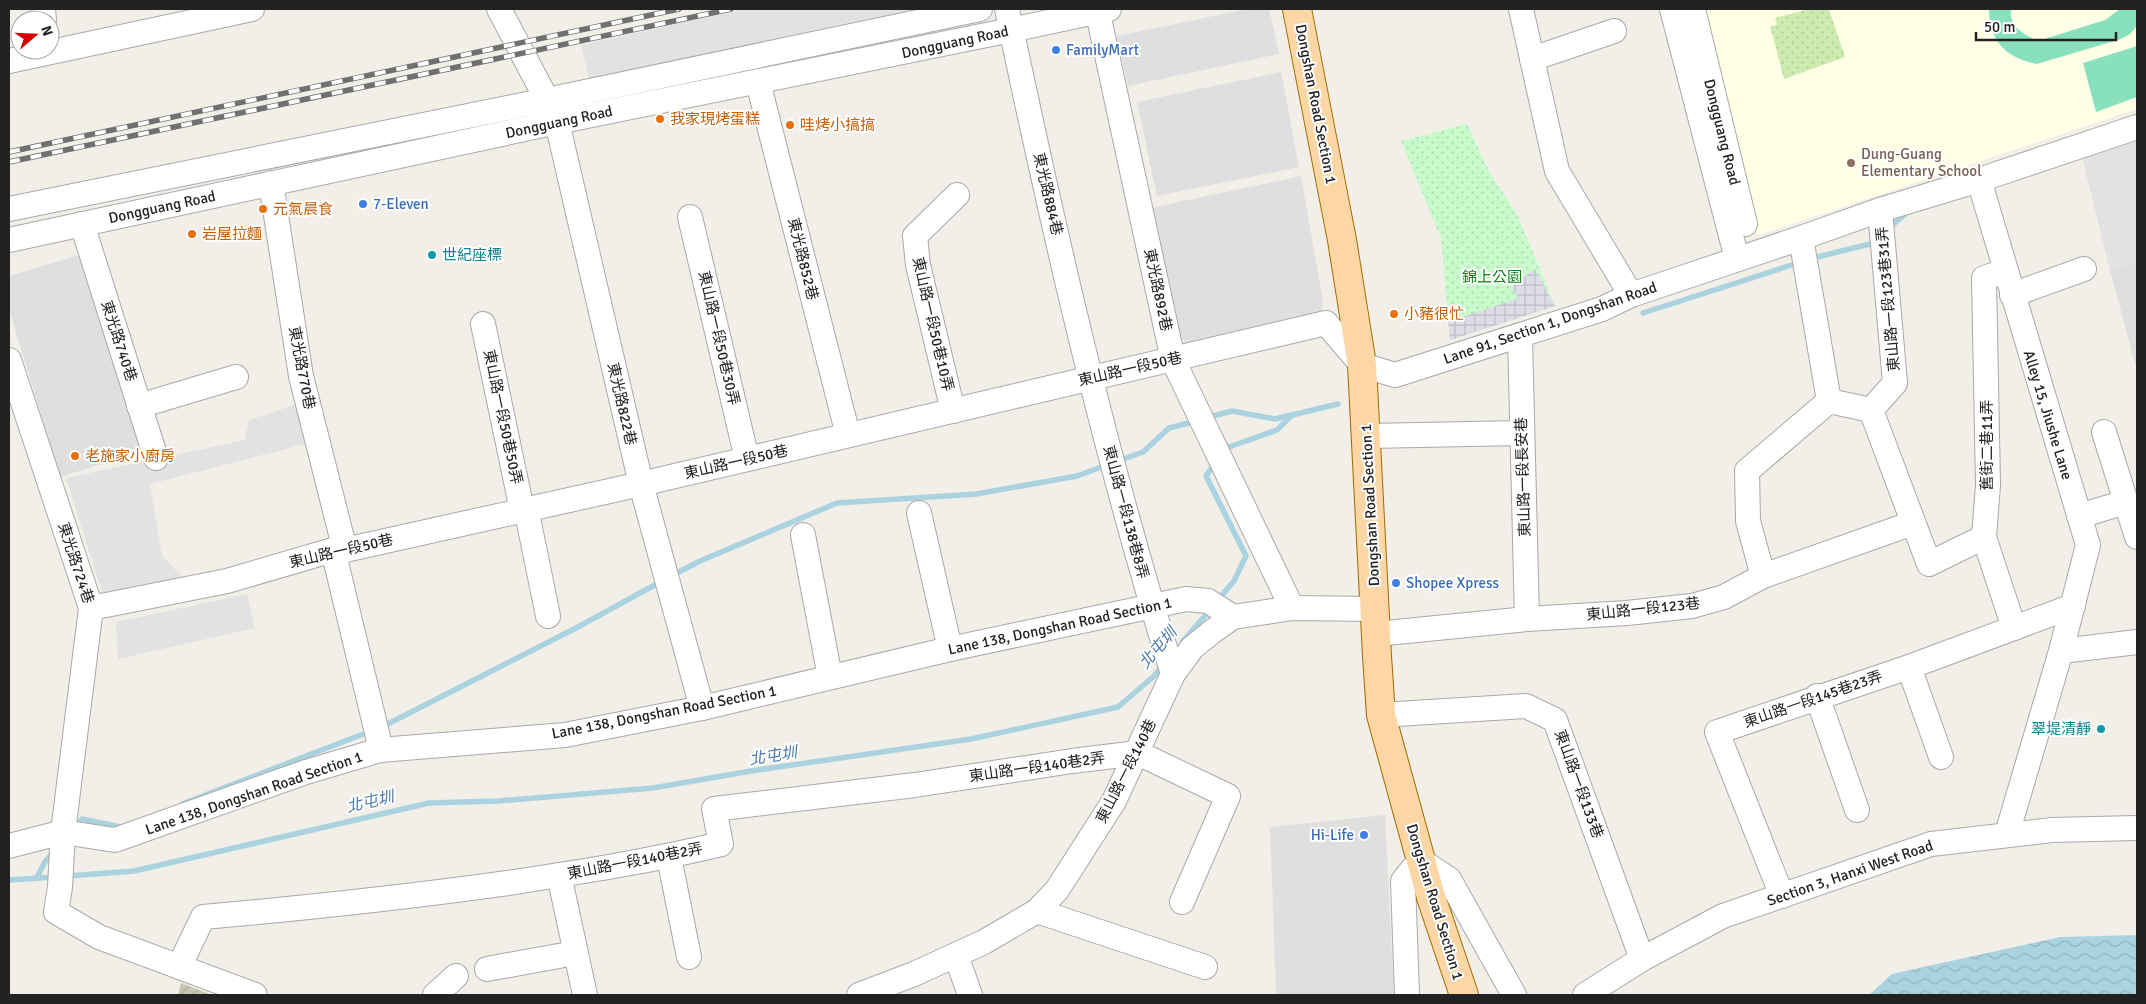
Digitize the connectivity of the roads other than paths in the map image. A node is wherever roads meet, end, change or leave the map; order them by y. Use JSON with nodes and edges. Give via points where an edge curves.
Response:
{"nodes":[{"id":1,"x":252,"y":9,"type":"edge"},
{"id":2,"x":499,"y":9,"type":"edge"},
{"id":3,"x":980,"y":9,"type":"edge"},
{"id":4,"x":1297,"y":9,"type":"edge"},
{"id":5,"x":1522,"y":9,"type":"edge"},
{"id":6,"x":1672,"y":9,"type":"edge"},
{"id":7,"x":1693,"y":9,"type":"edge"},
{"id":8,"x":1101,"y":10,"type":"edge"},
{"id":9,"x":1009,"y":20,"type":"edge"},
{"id":10,"x":1614,"y":31,"type":"dead end"},
{"id":11,"x":60,"y":48,"type":"edge"},
{"id":12,"x":1532,"y":59,"type":"junction"},
{"id":13,"x":758,"y":82,"type":"junction"},
{"id":14,"x":548,"y":100,"type":"junction"},
{"id":15,"x":557,"y":122,"type":"junction"},
{"id":16,"x":2137,"y":127,"type":"edge"},
{"id":17,"x":1979,"y":180,"type":"junction"},
{"id":18,"x":271,"y":183,"type":"junction"},
{"id":19,"x":957,"y":195,"type":"dead end"},
{"id":20,"x":9,"y":209,"type":"edge"},
{"id":21,"x":1880,"y":210,"type":"junction"},
{"id":22,"x":690,"y":217,"type":"dead end"},
{"id":23,"x":82,"y":224,"type":"junction"},
{"id":24,"x":1801,"y":238,"type":"junction"},
{"id":25,"x":9,"y":240,"type":"edge"},
{"id":26,"x":1745,"y":257,"type":"junction"},
{"id":27,"x":2084,"y":268,"type":"dead end"},
{"id":28,"x":2005,"y":271,"type":"junction"},
{"id":29,"x":1631,"y":295,"type":"junction"},
{"id":30,"x":2012,"y":295,"type":"junction"},
{"id":31,"x":483,"y":324,"type":"dead end"},
{"id":32,"x":1520,"y":336,"type":"junction"},
{"id":33,"x":9,"y":360,"type":"edge"},
{"id":34,"x":1173,"y":360,"type":"junction"},
{"id":35,"x":1362,"y":365,"type":"junction"},
{"id":36,"x":236,"y":377,"type":"dead end"},
{"id":37,"x":1089,"y":378,"type":"junction"},
{"id":38,"x":1829,"y":402,"type":"junction"},
{"id":39,"x":139,"y":406,"type":"junction"},
{"id":40,"x":1870,"y":410,"type":"junction"},
{"id":41,"x":953,"y":411,"type":"junction"},
{"id":42,"x":2104,"y":432,"type":"dead end"},
{"id":43,"x":1522,"y":433,"type":"junction"},
{"id":44,"x":848,"y":435,"type":"junction"},
{"id":45,"x":1367,"y":436,"type":"junction"},
{"id":46,"x":156,"y":458,"type":"dead end"},
{"id":47,"x":747,"y":459,"type":"junction"},
{"id":48,"x":641,"y":484,"type":"junction"},
{"id":49,"x":2126,"y":502,"type":"junction"},
{"id":50,"x":522,"y":510,"type":"junction"},
{"id":51,"x":920,"y":513,"type":"dead end"},
{"id":52,"x":2079,"y":516,"type":"junction"},
{"id":53,"x":1913,"y":523,"type":"junction"},
{"id":54,"x":803,"y":536,"type":"dead end"},
{"id":55,"x":1984,"y":537,"type":"junction"},
{"id":56,"x":2137,"y":538,"type":"edge"},
{"id":57,"x":339,"y":550,"type":"junction"},
{"id":58,"x":1763,"y":576,"type":"junction"},
{"id":59,"x":1152,"y":606,"type":"junction"},
{"id":60,"x":2073,"y":606,"type":"junction"},
{"id":61,"x":91,"y":608,"type":"junction"},
{"id":62,"x":1292,"y":608,"type":"junction"},
{"id":63,"x":548,"y":616,"type":"dead end"},
{"id":64,"x":1233,"y":617,"type":"junction"},
{"id":65,"x":1527,"y":619,"type":"junction"},
{"id":66,"x":1375,"y":622,"type":"junction"},
{"id":67,"x":2014,"y":628,"type":"junction"},
{"id":68,"x":2137,"y":642,"type":"edge"},
{"id":69,"x":950,"y":649,"type":"junction"},
{"id":70,"x":2061,"y":651,"type":"junction"},
{"id":71,"x":1909,"y":666,"type":"junction"},
{"id":72,"x":1173,"y":674,"type":"junction"},
{"id":73,"x":830,"y":677,"type":"junction"},
{"id":74,"x":1817,"y":696,"type":"junction"},
{"id":75,"x":702,"y":708,"type":"junction"},
{"id":76,"x":1381,"y":715,"type":"junction"},
{"id":77,"x":377,"y":736,"type":"junction"},
{"id":78,"x":1138,"y":753,"type":"junction"},
{"id":79,"x":1941,"y":757,"type":"dead end"},
{"id":80,"x":1857,"y":810,"type":"dead end"},
{"id":81,"x":2137,"y":828,"type":"edge"},
{"id":82,"x":63,"y":832,"type":"junction"},
{"id":83,"x":2007,"y":834,"type":"junction"},
{"id":84,"x":9,"y":846,"type":"edge"},
{"id":85,"x":669,"y":857,"type":"junction"},
{"id":86,"x":1420,"y":860,"type":"junction"},
{"id":87,"x":559,"y":875,"type":"junction"},
{"id":88,"x":1782,"y":896,"type":"junction"},
{"id":89,"x":1182,"y":902,"type":"dead end"},
{"id":90,"x":1038,"y":911,"type":"junction"},
{"id":91,"x":575,"y":953,"type":"junction"},
{"id":92,"x":956,"y":955,"type":"junction"},
{"id":93,"x":689,"y":957,"type":"dead end"},
{"id":94,"x":1642,"y":959,"type":"junction"},
{"id":95,"x":179,"y":967,"type":"junction"},
{"id":96,"x":1205,"y":967,"type":"dead end"},
{"id":97,"x":487,"y":969,"type":"dead end"},
{"id":98,"x":456,"y":976,"type":"dead end"},
{"id":99,"x":255,"y":995,"type":"edge"},
{"id":100,"x":435,"y":995,"type":"edge"},
{"id":101,"x":585,"y":995,"type":"edge"},
{"id":102,"x":859,"y":995,"type":"edge"},
{"id":103,"x":970,"y":995,"type":"edge"},
{"id":104,"x":1407,"y":995,"type":"edge"},
{"id":105,"x":1464,"y":995,"type":"edge"},
{"id":106,"x":1514,"y":995,"type":"edge"},
{"id":107,"x":1585,"y":995,"type":"edge"}],
"edges":[{"from":1,"to":11,"type":"street"},
{"from":2,"to":14,"type":"street","name":"東光路822巷"},
{"from":3,"to":14,"type":"street","name":"Dongguang Road"},
{"from":4,"to":35,"type":"main road","name":"Dongshan Road Section 1","via":[[1342,240]]},
{"from":5,"to":12,"type":"street"},
{"from":6,"to":26,"type":"street"},
{"from":7,"to":26,"type":"street","name":"Dongguang Road"},
{"from":8,"to":9,"type":"street","name":"Dongguang Road"},
{"from":8,"to":34,"type":"street","name":"東光路892巷"},
{"from":9,"to":13,"type":"street","name":"Dongguang Road"},
{"from":9,"to":37,"type":"street","name":"東光路884巷"},
{"from":10,"to":12,"type":"street"},
{"from":12,"to":29,"type":"street","via":[[1557,171]]},
{"from":13,"to":15,"type":"street","name":"Dongguang Road"},
{"from":13,"to":44,"type":"street","name":"東光路852巷"},
{"from":14,"to":15,"type":"street","name":"東光路822巷"},
{"from":14,"to":20,"type":"street","name":"Dongguang Road"},
{"from":15,"to":18,"type":"street","name":"Dongguang Road"},
{"from":15,"to":48,"type":"street","name":"東光路822巷"},
{"from":16,"to":17,"type":"street","name":"Lane 91, Section 1, Dongshan Road"},
{"from":17,"to":21,"type":"street","name":"Lane 91, Section 1, Dongshan Road"},
{"from":17,"to":28,"type":"street","name":"Alley 15, Jiushe Lane"},
{"from":18,"to":23,"type":"street","name":"Dongguang Road"},
{"from":18,"to":57,"type":"street","name":"東光路770巷","via":[[301,376]]},
{"from":19,"to":41,"type":"street","name":"東山路一段50巷10弄","via":[[915,236],[918,265]]},
{"from":21,"to":24,"type":"street","name":"Lane 91, Section 1, Dongshan Road"},
{"from":21,"to":40,"type":"street","name":"東山路一段123巷31弄","via":[[1895,383]]},
{"from":22,"to":47,"type":"street","name":"東山路一段50巷30弄"},
{"from":23,"to":25,"type":"street","name":"Dongguang Road"},
{"from":23,"to":39,"type":"street","name":"東光路740巷"},
{"from":24,"to":26,"type":"street","name":"Lane 91, Section 1, Dongshan Road"},
{"from":24,"to":38,"type":"street"},
{"from":26,"to":29,"type":"street","name":"Lane 91, Section 1, Dongshan Road"},
{"from":27,"to":30,"type":"street"},
{"from":28,"to":30,"type":"street","name":"Alley 15, Jiushe Lane"},
{"from":28,"to":55,"type":"street","name":"舊街二巷11弄","via":[[1984,278],[1988,485]]},
{"from":29,"to":32,"type":"street","name":"Lane 91, Section 1, Dongshan Road","via":[[1602,309]]},
{"from":30,"to":52,"type":"street","name":"Alley 15, Jiushe Lane"},
{"from":31,"to":50,"type":"street","name":"東山路一段50巷50弄"},
{"from":32,"to":35,"type":"street","name":"Lane 91, Section 1, Dongshan Road","via":[[1395,375]]},
{"from":32,"to":43,"type":"street","name":"東山路一段長安巷"},
{"from":33,"to":61,"type":"street","name":"東光路724巷"},
{"from":34,"to":35,"type":"street","name":"東山路一段50巷","via":[[1326,323]]},
{"from":34,"to":37,"type":"street","name":"東山路一段50巷"},
{"from":34,"to":62,"type":"street","name":"東光路892巷"},
{"from":35,"to":45,"type":"main road","name":"Dongshan Road Section 1"},
{"from":36,"to":39,"type":"street"},
{"from":37,"to":41,"type":"street","name":"東山路一段50巷"},
{"from":37,"to":59,"type":"street","name":"東山路一段138巷8弄"},
{"from":38,"to":40,"type":"street"},
{"from":38,"to":58,"type":"street","via":[[1747,470],[1748,521]]},
{"from":39,"to":46,"type":"street","name":"東光路740巷"},
{"from":40,"to":53,"type":"street"},
{"from":41,"to":44,"type":"street","name":"東山路一段50巷"},
{"from":42,"to":49,"type":"street"},
{"from":43,"to":45,"type":"street"},
{"from":43,"to":65,"type":"street","name":"東山路一段長安巷"},
{"from":44,"to":47,"type":"street","name":"東山路一段50巷"},
{"from":45,"to":66,"type":"main road","name":"Dongshan Road Section 1"},
{"from":47,"to":48,"type":"street","name":"東山路一段50巷"},
{"from":48,"to":50,"type":"street","name":"東山路一段50巷"},
{"from":48,"to":75,"type":"street","name":"東光路822巷"},
{"from":49,"to":52,"type":"street"},
{"from":49,"to":56,"type":"street"},
{"from":50,"to":57,"type":"street","name":"東山路一段50巷"},
{"from":50,"to":63,"type":"street","name":"東山路一段50巷50弄","via":[[528,518]]},
{"from":51,"to":69,"type":"street"},
{"from":52,"to":60,"type":"street","name":"Alley 15, Jiushe Lane","via":[[2088,545]]},
{"from":53,"to":55,"type":"street","via":[[1929,564]]},
{"from":53,"to":58,"type":"street","name":"東山路一段123巷"},
{"from":54,"to":73,"type":"street"},
{"from":55,"to":67,"type":"street","name":"舊街二巷11弄"},
{"from":57,"to":61,"type":"street","name":"東山路一段50巷","via":[[226,581]]},
{"from":57,"to":77,"type":"street","name":"東光路770巷"},
{"from":58,"to":65,"type":"street","name":"東山路一段123巷","via":[[1724,597],[1692,606]]},
{"from":59,"to":64,"type":"street","name":"Lane 138, Dongshan Road Section 1","via":[[1186,599],[1208,601]]},
{"from":59,"to":69,"type":"street","name":"Lane 138, Dongshan Road Section 1"},
{"from":59,"to":72,"type":"street","name":"東山路一段138巷8弄"},
{"from":60,"to":67,"type":"street","name":"東山路一段145巷23弄"},
{"from":60,"to":70,"type":"street","name":"Alley 15, Jiushe Lane"},
{"from":61,"to":82,"type":"street","name":"東光路724巷"},
{"from":62,"to":64,"type":"street","name":"東山路一段140巷"},
{"from":62,"to":66,"type":"street","name":"東山路一段140巷"},
{"from":64,"to":72,"type":"street","name":"東山路一段140巷","via":[[1192,648]]},
{"from":65,"to":66,"type":"street","name":"東山路一段123巷"},
{"from":66,"to":76,"type":"main road","name":"Dongshan Road Section 1"},
{"from":67,"to":71,"type":"street","name":"東山路一段145巷23弄"},
{"from":68,"to":70,"type":"street"},
{"from":69,"to":73,"type":"street","name":"Lane 138, Dongshan Road Section 1"},
{"from":70,"to":83,"type":"street","name":"Alley 15, Jiushe Lane"},
{"from":71,"to":74,"type":"street","name":"東山路一段145巷23弄"},
{"from":71,"to":79,"type":"street"},
{"from":72,"to":78,"type":"street","name":"東山路一段140巷"},
{"from":73,"to":75,"type":"street","name":"Lane 138, Dongshan Road Section 1"},
{"from":74,"to":80,"type":"street"},
{"from":74,"to":88,"type":"street","name":"東山路一段145巷23弄","via":[[1718,732]]},
{"from":75,"to":77,"type":"street","name":"Lane 138, Dongshan Road Section 1","via":[[565,735]]},
{"from":76,"to":86,"type":"main road","name":"Dongshan Road Section 1"},
{"from":76,"to":94,"type":"street","name":"東山路一段133巷","via":[[1526,706],[1555,720]]},
{"from":77,"to":82,"type":"street","name":"Lane 138, Dongshan Road Section 1","via":[[306,772],[115,840]]},
{"from":78,"to":85,"type":"street","name":"東山路一段140巷2弄","via":[[915,785],[714,809],[721,844]]},
{"from":78,"to":89,"type":"street","via":[[1228,796]]},
{"from":78,"to":90,"type":"street","name":"東山路一段140巷","via":[[1114,801],[1057,890]]},
{"from":81,"to":83,"type":"street","name":"Section 3, Hanxi West Road"},
{"from":82,"to":84,"type":"street","name":"Lane 138, Dongshan Road Section 1"},
{"from":82,"to":95,"type":"street","name":"東光路724巷","via":[[56,912],[99,937]]},
{"from":83,"to":88,"type":"street","name":"Section 3, Hanxi West Road","via":[[1932,844]]},
{"from":85,"to":87,"type":"street","name":"東山路一段140巷2弄"},
{"from":85,"to":93,"type":"street"},
{"from":86,"to":104,"type":"street","via":[[1403,882]]},
{"from":86,"to":105,"type":"main road","name":"Dongshan Road Section 1"},
{"from":86,"to":106,"type":"street","via":[[1449,879]]},
{"from":87,"to":91,"type":"street"},
{"from":87,"to":95,"type":"street","name":"東山路一段140巷2弄","via":[[326,907],[203,917]]},
{"from":88,"to":94,"type":"street","name":"Section 3, Hanxi West Road","via":[[1723,916]]},
{"from":90,"to":92,"type":"street","name":"東山路一段140巷"},
{"from":90,"to":96,"type":"street"},
{"from":91,"to":97,"type":"street"},
{"from":91,"to":101,"type":"street"},
{"from":92,"to":102,"type":"street","name":"東山路一段140巷"},
{"from":92,"to":103,"type":"street"},
{"from":94,"to":107,"type":"street","name":"Section 3, Hanxi West Road"},
{"from":95,"to":99,"type":"street"},
{"from":98,"to":100,"type":"street"}]}
